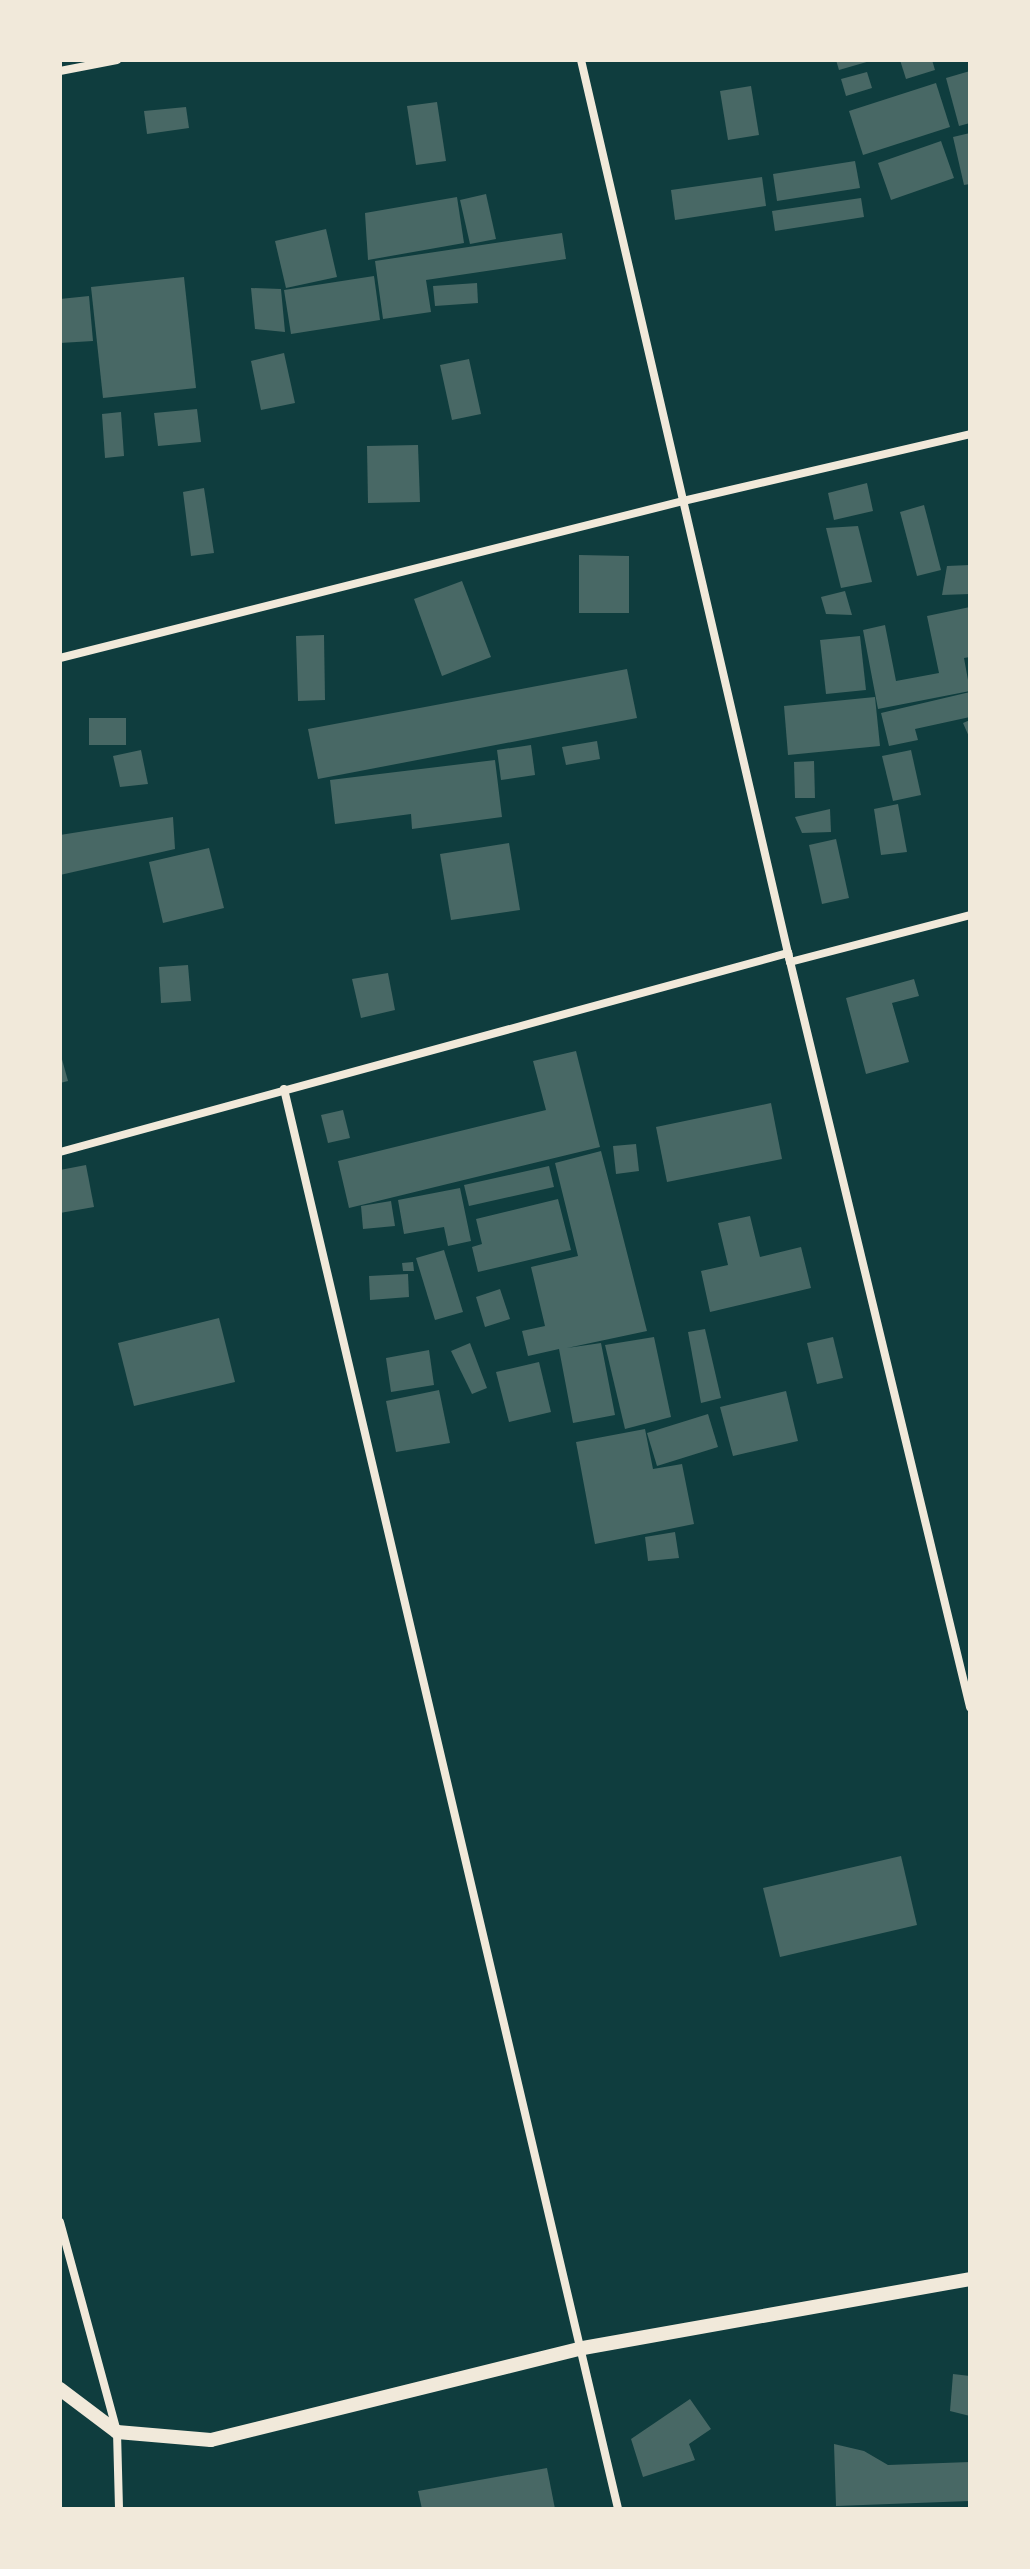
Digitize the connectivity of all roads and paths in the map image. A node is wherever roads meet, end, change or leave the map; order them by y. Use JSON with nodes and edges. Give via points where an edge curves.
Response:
{"nodes":[{"id":1,"x":117,"y":60,"type":"edge"},
{"id":2,"x":581,"y":60,"type":"edge"},
{"id":3,"x":60,"y":71,"type":"edge"},
{"id":4,"x":970,"y":434,"type":"edge"},
{"id":5,"x":683,"y":501,"type":"junction"},
{"id":6,"x":60,"y":658,"type":"edge"},
{"id":7,"x":970,"y":915,"type":"edge"},
{"id":8,"x":788,"y":953,"type":"junction"},
{"id":9,"x":284,"y":1089,"type":"junction"},
{"id":10,"x":60,"y":1152,"type":"edge"},
{"id":11,"x":970,"y":1707,"type":"edge"},
{"id":12,"x":60,"y":2222,"type":"edge"},
{"id":13,"x":970,"y":2279,"type":"edge"},
{"id":14,"x":583,"y":2348,"type":"junction"},
{"id":15,"x":60,"y":2389,"type":"edge"},
{"id":16,"x":117,"y":2432,"type":"junction"},
{"id":17,"x":119,"y":2509,"type":"edge"},
{"id":18,"x":618,"y":2509,"type":"edge"}],
"edges":[{"from":1,"to":3,"type":"street"},
{"from":2,"to":5,"type":"street"},
{"from":4,"to":5,"type":"street"},
{"from":5,"to":6,"type":"street"},
{"from":5,"to":8,"type":"street"},
{"from":7,"to":8,"type":"street","via":[[790,962]]},
{"from":8,"to":9,"type":"street"},
{"from":8,"to":11,"type":"street"},
{"from":9,"to":10,"type":"street"},
{"from":9,"to":14,"type":"street"},
{"from":12,"to":16,"type":"street"},
{"from":13,"to":14,"type":"street"},
{"from":14,"to":16,"type":"street","via":[[211,2440]]},
{"from":14,"to":18,"type":"street"},
{"from":15,"to":16,"type":"street"},
{"from":16,"to":17,"type":"street"}]}
